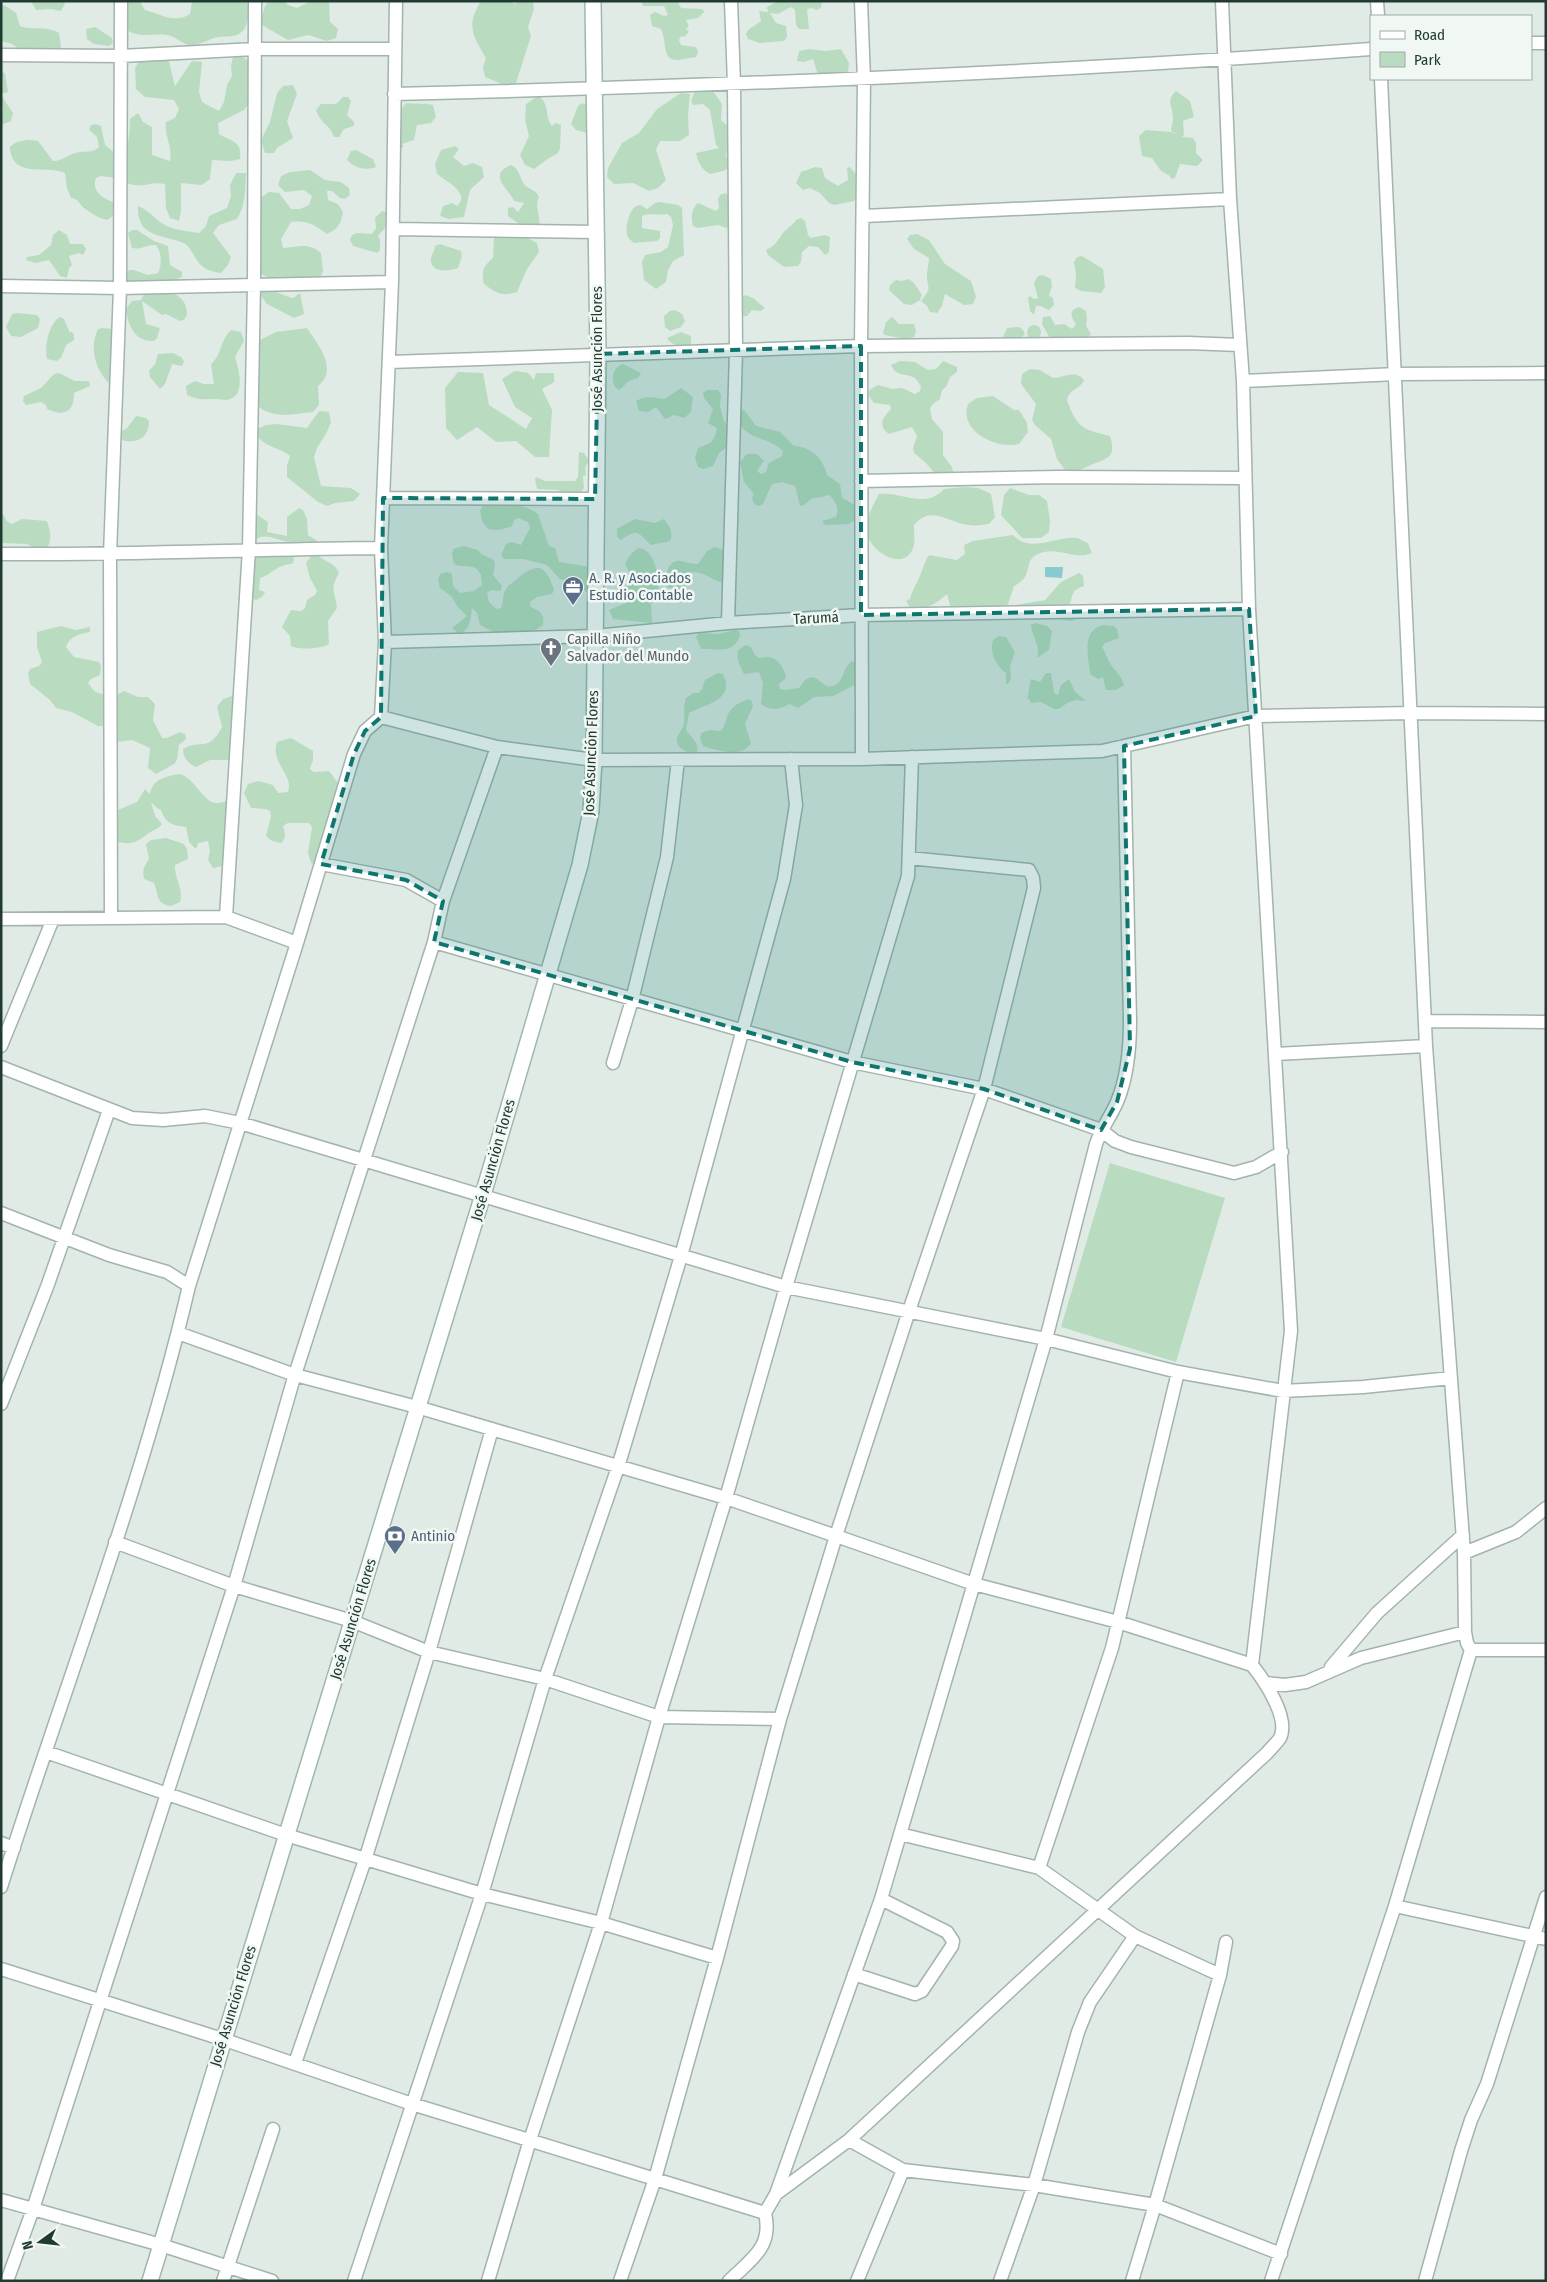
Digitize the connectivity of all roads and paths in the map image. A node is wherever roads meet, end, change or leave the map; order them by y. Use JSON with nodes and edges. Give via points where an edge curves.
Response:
{"nodes":[{"id":1,"x":121,"y":1,"type":"edge"},
{"id":2,"x":255,"y":1,"type":"edge"},
{"id":3,"x":396,"y":1,"type":"edge"},
{"id":4,"x":594,"y":1,"type":"edge"},
{"id":5,"x":731,"y":1,"type":"edge"},
{"id":6,"x":861,"y":1,"type":"edge"},
{"id":7,"x":1222,"y":1,"type":"edge"},
{"id":8,"x":1377,"y":1,"type":"edge"},
{"id":9,"x":1378,"y":15,"type":"edge"},
{"id":10,"x":1532,"y":43,"type":"edge"},
{"id":11,"x":1546,"y":43,"type":"edge"},
{"id":12,"x":255,"y":49,"type":"junction"},
{"id":13,"x":395,"y":49,"type":"junction"},
{"id":14,"x":1370,"y":49,"type":"edge"},
{"id":15,"x":1,"y":55,"type":"edge"},
{"id":16,"x":121,"y":56,"type":"junction"},
{"id":17,"x":1225,"y":60,"type":"junction"},
{"id":18,"x":864,"y":80,"type":"junction"},
{"id":19,"x":1381,"y":80,"type":"edge"},
{"id":20,"x":734,"y":84,"type":"junction"},
{"id":21,"x":596,"y":89,"type":"junction"},
{"id":22,"x":394,"y":94,"type":"junction"},
{"id":23,"x":1230,"y":199,"type":"junction"},
{"id":24,"x":864,"y":216,"type":"junction"},
{"id":25,"x":392,"y":229,"type":"junction"},
{"id":26,"x":596,"y":232,"type":"junction"},
{"id":27,"x":392,"y":282,"type":"junction"},
{"id":28,"x":254,"y":285,"type":"junction"},
{"id":29,"x":1,"y":286,"type":"edge"},
{"id":30,"x":120,"y":288,"type":"junction"},
{"id":31,"x":1240,"y":345,"type":"junction"},
{"id":32,"x":861,"y":346,"type":"junction"},
{"id":33,"x":736,"y":351,"type":"junction"},
{"id":34,"x":598,"y":354,"type":"junction"},
{"id":35,"x":388,"y":362,"type":"junction"},
{"id":36,"x":1546,"y":373,"type":"edge"},
{"id":37,"x":1397,"y":374,"type":"junction"},
{"id":38,"x":1243,"y":381,"type":"junction"},
{"id":39,"x":1244,"y":478,"type":"junction"},
{"id":40,"x":861,"y":481,"type":"junction"},
{"id":41,"x":383,"y":498,"type":"junction"},
{"id":42,"x":595,"y":499,"type":"junction"},
{"id":43,"x":381,"y":548,"type":"junction"},
{"id":44,"x":249,"y":549,"type":"junction"},
{"id":45,"x":1,"y":554,"type":"edge"},
{"id":46,"x":110,"y":555,"type":"junction"},
{"id":47,"x":1249,"y":609,"type":"junction"},
{"id":48,"x":861,"y":615,"type":"junction"},
{"id":49,"x":728,"y":623,"type":"junction"},
{"id":50,"x":594,"y":636,"type":"junction"},
{"id":51,"x":384,"y":642,"type":"junction"},
{"id":52,"x":1411,"y":713,"type":"junction"},
{"id":53,"x":1546,"y":714,"type":"edge"},
{"id":54,"x":1256,"y":716,"type":"junction"},
{"id":55,"x":381,"y":717,"type":"junction"},
{"id":56,"x":1124,"y":746,"type":"junction"},
{"id":57,"x":497,"y":747,"type":"junction"},
{"id":58,"x":912,"y":757,"type":"junction"},
{"id":59,"x":791,"y":759,"type":"junction"},
{"id":60,"x":862,"y":759,"type":"junction"},
{"id":61,"x":594,"y":760,"type":"junction"},
{"id":62,"x":678,"y":760,"type":"junction"},
{"id":63,"x":909,"y":858,"type":"junction"},
{"id":64,"x":321,"y":864,"type":"junction"},
{"id":65,"x":443,"y":900,"type":"junction"},
{"id":66,"x":111,"y":917,"type":"junction"},
{"id":67,"x":226,"y":917,"type":"junction"},
{"id":68,"x":1,"y":919,"type":"edge"},
{"id":69,"x":54,"y":919,"type":"junction"},
{"id":70,"x":434,"y":942,"type":"junction"},
{"id":71,"x":297,"y":943,"type":"junction"},
{"id":72,"x":546,"y":976,"type":"junction"},
{"id":73,"x":632,"y":1000,"type":"junction"},
{"id":74,"x":1426,"y":1021,"type":"junction"},
{"id":75,"x":1545,"y":1025,"type":"edge"},
{"id":76,"x":742,"y":1031,"type":"junction"},
{"id":77,"x":1,"y":1046,"type":"edge"},
{"id":78,"x":1426,"y":1046,"type":"junction"},
{"id":79,"x":1276,"y":1054,"type":"junction"},
{"id":80,"x":852,"y":1062,"type":"junction"},
{"id":81,"x":613,"y":1063,"type":"dead end"},
{"id":82,"x":1,"y":1067,"type":"edge"},
{"id":83,"x":984,"y":1089,"type":"junction"},
{"id":84,"x":109,"y":1110,"type":"junction"},
{"id":85,"x":240,"y":1123,"type":"junction"},
{"id":86,"x":1101,"y":1130,"type":"junction"},
{"id":87,"x":1282,"y":1152,"type":"junction"},
{"id":88,"x":362,"y":1161,"type":"junction"},
{"id":89,"x":482,"y":1198,"type":"junction"},
{"id":90,"x":1,"y":1213,"type":"edge"},
{"id":91,"x":64,"y":1238,"type":"junction"},
{"id":92,"x":680,"y":1256,"type":"junction"},
{"id":93,"x":189,"y":1286,"type":"junction"},
{"id":94,"x":786,"y":1287,"type":"junction"},
{"id":95,"x":909,"y":1312,"type":"junction"},
{"id":96,"x":178,"y":1333,"type":"junction"},
{"id":97,"x":1046,"y":1339,"type":"junction"},
{"id":98,"x":1178,"y":1372,"type":"junction"},
{"id":99,"x":295,"y":1375,"type":"junction"},
{"id":100,"x":1451,"y":1378,"type":"junction"},
{"id":101,"x":1284,"y":1391,"type":"junction"},
{"id":102,"x":1,"y":1404,"type":"edge"},
{"id":103,"x":417,"y":1407,"type":"junction"},
{"id":104,"x":492,"y":1428,"type":"junction"},
{"id":105,"x":618,"y":1467,"type":"junction"},
{"id":106,"x":726,"y":1498,"type":"junction"},
{"id":107,"x":1546,"y":1508,"type":"edge"},
{"id":108,"x":1463,"y":1535,"type":"junction"},
{"id":109,"x":836,"y":1536,"type":"junction"},
{"id":110,"x":115,"y":1542,"type":"junction"},
{"id":111,"x":1464,"y":1553,"type":"junction"},
{"id":112,"x":974,"y":1584,"type":"junction"},
{"id":113,"x":234,"y":1586,"type":"junction"},
{"id":114,"x":352,"y":1621,"type":"junction"},
{"id":115,"x":1118,"y":1622,"type":"junction"},
{"id":116,"x":1465,"y":1632,"type":"junction"},
{"id":117,"x":1471,"y":1650,"type":"junction"},
{"id":118,"x":1546,"y":1650,"type":"edge"},
{"id":119,"x":429,"y":1652,"type":"junction"},
{"id":120,"x":1252,"y":1665,"type":"junction"},
{"id":121,"x":1327,"y":1672,"type":"junction"},
{"id":122,"x":545,"y":1679,"type":"junction"},
{"id":123,"x":1266,"y":1683,"type":"junction"},
{"id":124,"x":659,"y":1717,"type":"junction"},
{"id":125,"x":780,"y":1719,"type":"junction"},
{"id":126,"x":46,"y":1752,"type":"junction"},
{"id":127,"x":167,"y":1795,"type":"junction"},
{"id":128,"x":900,"y":1834,"type":"junction"},
{"id":129,"x":286,"y":1836,"type":"junction"},
{"id":130,"x":1,"y":1843,"type":"edge"},
{"id":131,"x":14,"y":1848,"type":"junction"},
{"id":132,"x":365,"y":1860,"type":"junction"},
{"id":133,"x":1039,"y":1868,"type":"junction"},
{"id":134,"x":1,"y":1887,"type":"edge"},
{"id":135,"x":482,"y":1894,"type":"junction"},
{"id":136,"x":1546,"y":1897,"type":"edge"},
{"id":137,"x":880,"y":1899,"type":"junction"},
{"id":138,"x":1395,"y":1906,"type":"junction"},
{"id":139,"x":1098,"y":1911,"type":"junction"},
{"id":140,"x":601,"y":1923,"type":"junction"},
{"id":141,"x":1135,"y":1936,"type":"junction"},
{"id":142,"x":1540,"y":1938,"type":"edge"},
{"id":143,"x":1226,"y":1942,"type":"dead end"},
{"id":144,"x":717,"y":1958,"type":"junction"},
{"id":145,"x":1,"y":1969,"type":"edge"},
{"id":146,"x":854,"y":1974,"type":"junction"},
{"id":147,"x":1220,"y":1975,"type":"junction"},
{"id":148,"x":100,"y":2000,"type":"junction"},
{"id":149,"x":222,"y":2039,"type":"junction"},
{"id":150,"x":296,"y":2063,"type":"junction"},
{"id":151,"x":412,"y":2104,"type":"junction"},
{"id":152,"x":273,"y":2129,"type":"dead end"},
{"id":153,"x":530,"y":2140,"type":"junction"},
{"id":154,"x":849,"y":2140,"type":"junction"},
{"id":155,"x":903,"y":2170,"type":"junction"},
{"id":156,"x":655,"y":2179,"type":"junction"},
{"id":157,"x":1034,"y":2185,"type":"junction"},
{"id":158,"x":776,"y":2194,"type":"junction"},
{"id":159,"x":1,"y":2200,"type":"edge"},
{"id":160,"x":1155,"y":2205,"type":"junction"},
{"id":161,"x":33,"y":2209,"type":"junction"},
{"id":162,"x":765,"y":2213,"type":"junction"},
{"id":163,"x":160,"y":2245,"type":"junction"},
{"id":164,"x":1281,"y":2254,"type":"junction"},
{"id":165,"x":227,"y":2267,"type":"junction"},
{"id":166,"x":7,"y":2281,"type":"edge"},
{"id":167,"x":150,"y":2281,"type":"edge"},
{"id":168,"x":223,"y":2281,"type":"edge"},
{"id":169,"x":272,"y":2281,"type":"edge"},
{"id":170,"x":354,"y":2281,"type":"edge"},
{"id":171,"x":488,"y":2281,"type":"edge"},
{"id":172,"x":620,"y":2281,"type":"edge"},
{"id":173,"x":729,"y":2281,"type":"edge"},
{"id":174,"x":857,"y":2281,"type":"edge"},
{"id":175,"x":1000,"y":2281,"type":"edge"},
{"id":176,"x":1132,"y":2281,"type":"edge"},
{"id":177,"x":1271,"y":2281,"type":"edge"},
{"id":178,"x":1425,"y":2281,"type":"edge"}],
"edges":[{"from":1,"to":16,"type":"street"},
{"from":2,"to":12,"type":"street"},
{"from":3,"to":13,"type":"street"},
{"from":4,"to":21,"type":"street","name":"José Asunción Flores"},
{"from":5,"to":20,"type":"street"},
{"from":6,"to":18,"type":"street"},
{"from":7,"to":17,"type":"street"},
{"from":8,"to":9,"type":"street"},
{"from":10,"to":11,"type":"street"},
{"from":12,"to":13,"type":"street"},
{"from":12,"to":16,"type":"street"},
{"from":12,"to":28,"type":"street"},
{"from":13,"to":22,"type":"street"},
{"from":14,"to":17,"type":"street"},
{"from":15,"to":16,"type":"street"},
{"from":16,"to":30,"type":"street"},
{"from":17,"to":18,"type":"street"},
{"from":17,"to":23,"type":"street"},
{"from":18,"to":20,"type":"street"},
{"from":18,"to":24,"type":"street"},
{"from":19,"to":37,"type":"street"},
{"from":20,"to":21,"type":"street"},
{"from":20,"to":33,"type":"street"},
{"from":21,"to":22,"type":"street"},
{"from":21,"to":26,"type":"street","name":"José Asunción Flores"},
{"from":22,"to":25,"type":"street"},
{"from":23,"to":24,"type":"street"},
{"from":23,"to":31,"type":"street"},
{"from":24,"to":32,"type":"street"},
{"from":25,"to":26,"type":"street"},
{"from":25,"to":27,"type":"street"},
{"from":26,"to":34,"type":"street","name":"José Asunción Flores"},
{"from":27,"to":28,"type":"street"},
{"from":27,"to":35,"type":"street"},
{"from":28,"to":30,"type":"street"},
{"from":28,"to":44,"type":"street"},
{"from":29,"to":30,"type":"street"},
{"from":30,"to":46,"type":"street"},
{"from":31,"to":32,"type":"street"},
{"from":31,"to":38,"type":"street"},
{"from":32,"to":33,"type":"street"},
{"from":32,"to":40,"type":"street"},
{"from":33,"to":34,"type":"street"},
{"from":33,"to":49,"type":"street"},
{"from":34,"to":35,"type":"street"},
{"from":34,"to":42,"type":"street","name":"José Asunción Flores"},
{"from":35,"to":41,"type":"street"},
{"from":36,"to":37,"type":"street"},
{"from":37,"to":38,"type":"street"},
{"from":37,"to":52,"type":"street"},
{"from":38,"to":39,"type":"street"},
{"from":39,"to":40,"type":"street"},
{"from":39,"to":47,"type":"street"},
{"from":40,"to":48,"type":"street"},
{"from":41,"to":42,"type":"street"},
{"from":41,"to":43,"type":"street"},
{"from":42,"to":50,"type":"street","name":"José Asunción Flores"},
{"from":43,"to":44,"type":"street"},
{"from":43,"to":51,"type":"street"},
{"from":44,"to":46,"type":"street"},
{"from":44,"to":67,"type":"street"},
{"from":45,"to":46,"type":"street"},
{"from":46,"to":66,"type":"street"},
{"from":47,"to":48,"type":"street","name":"Tarumá"},
{"from":47,"to":54,"type":"street"},
{"from":48,"to":49,"type":"street","name":"Tarumá"},
{"from":48,"to":60,"type":"street"},
{"from":49,"to":50,"type":"street","name":"Tarumá"},
{"from":50,"to":51,"type":"street","name":"Tarumá"},
{"from":50,"to":61,"type":"street","name":"José Asunción Flores"},
{"from":51,"to":55,"type":"street"},
{"from":52,"to":53,"type":"street"},
{"from":52,"to":54,"type":"street"},
{"from":52,"to":74,"type":"street"},
{"from":54,"to":56,"type":"street"},
{"from":54,"to":79,"type":"street"},
{"from":55,"to":57,"type":"street"},
{"from":55,"to":64,"type":"street","via":[[365,731],[354,754]]},
{"from":56,"to":58,"type":"street","via":[[1102,751]]},
{"from":56,"to":86,"type":"street","via":[[1130,1049],[1117,1102]]},
{"from":57,"to":61,"type":"street"},
{"from":57,"to":65,"type":"street"},
{"from":58,"to":60,"type":"street"},
{"from":58,"to":63,"type":"street"},
{"from":59,"to":60,"type":"street"},
{"from":59,"to":62,"type":"street"},
{"from":59,"to":76,"type":"street","via":[[796,805],[784,879]]},
{"from":61,"to":62,"type":"street"},
{"from":61,"to":72,"type":"street","name":"José Asunción Flores","via":[[591,811],[580,864]]},
{"from":62,"to":73,"type":"street","via":[[667,857]]},
{"from":63,"to":80,"type":"street","via":[[908,876]]},
{"from":63,"to":83,"type":"street","via":[[1029,870],[1033,878],[1034,888]]},
{"from":64,"to":65,"type":"street","via":[[406,880]]},
{"from":64,"to":71,"type":"street"},
{"from":65,"to":70,"type":"street"},
{"from":66,"to":67,"type":"street"},
{"from":66,"to":69,"type":"street"},
{"from":67,"to":71,"type":"street"},
{"from":68,"to":69,"type":"street"},
{"from":69,"to":77,"type":"street"},
{"from":70,"to":72,"type":"street"},
{"from":70,"to":88,"type":"street"},
{"from":71,"to":85,"type":"street"},
{"from":72,"to":73,"type":"street"},
{"from":72,"to":89,"type":"street","name":"José Asunción Flores"},
{"from":73,"to":76,"type":"street"},
{"from":73,"to":81,"type":"street"},
{"from":74,"to":75,"type":"street"},
{"from":74,"to":78,"type":"street"},
{"from":76,"to":80,"type":"street"},
{"from":76,"to":92,"type":"street"},
{"from":78,"to":79,"type":"street"},
{"from":78,"to":100,"type":"street"},
{"from":79,"to":87,"type":"street"},
{"from":80,"to":83,"type":"street"},
{"from":80,"to":94,"type":"street"},
{"from":82,"to":84,"type":"street"},
{"from":83,"to":86,"type":"street"},
{"from":83,"to":95,"type":"street"},
{"from":84,"to":85,"type":"street","via":[[132,1118],[163,1120],[205,1116]]},
{"from":84,"to":91,"type":"street"},
{"from":85,"to":88,"type":"street"},
{"from":85,"to":93,"type":"street"},
{"from":86,"to":87,"type":"street","via":[[1115,1141],[1131,1147],[1234,1174],[1256,1167]]},
{"from":86,"to":97,"type":"street"},
{"from":87,"to":101,"type":"street","via":[[1291,1331]]},
{"from":88,"to":89,"type":"street"},
{"from":88,"to":99,"type":"street"},
{"from":89,"to":92,"type":"street"},
{"from":89,"to":103,"type":"street","name":"José Asunción Flores"},
{"from":90,"to":91,"type":"street"},
{"from":91,"to":93,"type":"street","via":[[167,1272]]},
{"from":91,"to":102,"type":"street"},
{"from":92,"to":94,"type":"street"},
{"from":92,"to":105,"type":"street"},
{"from":93,"to":96,"type":"street"},
{"from":94,"to":95,"type":"street"},
{"from":94,"to":106,"type":"street"},
{"from":95,"to":97,"type":"street"},
{"from":95,"to":109,"type":"street"},
{"from":96,"to":99,"type":"street"},
{"from":96,"to":110,"type":"street"},
{"from":97,"to":98,"type":"street"},
{"from":97,"to":112,"type":"street"},
{"from":98,"to":101,"type":"street"},
{"from":98,"to":115,"type":"street"},
{"from":99,"to":103,"type":"street"},
{"from":99,"to":113,"type":"street"},
{"from":100,"to":101,"type":"street"},
{"from":100,"to":108,"type":"street"},
{"from":101,"to":120,"type":"street"},
{"from":103,"to":104,"type":"street"},
{"from":103,"to":114,"type":"street","name":"José Asunción Flores"},
{"from":104,"to":105,"type":"street"},
{"from":104,"to":119,"type":"street"},
{"from":105,"to":106,"type":"street"},
{"from":105,"to":122,"type":"street"},
{"from":106,"to":109,"type":"street"},
{"from":106,"to":124,"type":"street"},
{"from":107,"to":111,"type":"street","via":[[1511,1534]]},
{"from":108,"to":111,"type":"street"},
{"from":108,"to":121,"type":"street","via":[[1377,1613]]},
{"from":109,"to":112,"type":"street"},
{"from":109,"to":125,"type":"street"},
{"from":110,"to":113,"type":"street"},
{"from":110,"to":126,"type":"street"},
{"from":111,"to":116,"type":"street"},
{"from":112,"to":115,"type":"street"},
{"from":112,"to":128,"type":"street"},
{"from":113,"to":114,"type":"street"},
{"from":113,"to":127,"type":"street"},
{"from":114,"to":119,"type":"street"},
{"from":114,"to":129,"type":"street","name":"José Asunción Flores"},
{"from":115,"to":120,"type":"street"},
{"from":115,"to":133,"type":"street"},
{"from":116,"to":117,"type":"street"},
{"from":116,"to":121,"type":"street","via":[[1361,1658]]},
{"from":117,"to":118,"type":"street"},
{"from":117,"to":138,"type":"street"},
{"from":119,"to":122,"type":"street"},
{"from":119,"to":132,"type":"street"},
{"from":120,"to":123,"type":"street"},
{"from":121,"to":123,"type":"street","via":[[1306,1682]]},
{"from":122,"to":124,"type":"street"},
{"from":122,"to":135,"type":"street"},
{"from":123,"to":139,"type":"street","via":[[1282,1720],[1280,1738]]},
{"from":124,"to":125,"type":"street"},
{"from":124,"to":140,"type":"street"},
{"from":125,"to":144,"type":"street"},
{"from":126,"to":127,"type":"street"},
{"from":126,"to":131,"type":"street"},
{"from":127,"to":129,"type":"street"},
{"from":127,"to":148,"type":"street"},
{"from":128,"to":133,"type":"street"},
{"from":128,"to":137,"type":"street"},
{"from":129,"to":132,"type":"street"},
{"from":129,"to":149,"type":"street","name":"José Asunción Flores"},
{"from":130,"to":131,"type":"street"},
{"from":131,"to":134,"type":"street"},
{"from":132,"to":135,"type":"street"},
{"from":132,"to":150,"type":"street"},
{"from":133,"to":139,"type":"street"},
{"from":135,"to":140,"type":"street"},
{"from":135,"to":151,"type":"street"},
{"from":136,"to":142,"type":"street"},
{"from":137,"to":146,"type":"street"},
{"from":137,"to":146,"type":"street","via":[[947,1932],[953,1941],[952,1946],[922,1991],[915,1994]]},
{"from":138,"to":142,"type":"street"},
{"from":138,"to":164,"type":"street"},
{"from":139,"to":141,"type":"street"},
{"from":139,"to":154,"type":"street"},
{"from":140,"to":144,"type":"street"},
{"from":140,"to":153,"type":"street"},
{"from":141,"to":147,"type":"street"},
{"from":141,"to":157,"type":"street","via":[[1090,2002],[1078,2032]]},
{"from":142,"to":178,"type":"street","via":[[1460,2151]]},
{"from":143,"to":147,"type":"street"},
{"from":144,"to":156,"type":"street"},
{"from":145,"to":148,"type":"street"},
{"from":146,"to":158,"type":"street"},
{"from":147,"to":160,"type":"street"},
{"from":148,"to":149,"type":"street"},
{"from":148,"to":161,"type":"street"},
{"from":149,"to":150,"type":"street"},
{"from":149,"to":163,"type":"street","name":"José Asunción Flores"},
{"from":150,"to":151,"type":"street"},
{"from":151,"to":153,"type":"street"},
{"from":151,"to":170,"type":"street"},
{"from":152,"to":165,"type":"street"},
{"from":153,"to":156,"type":"street"},
{"from":153,"to":171,"type":"street"},
{"from":154,"to":155,"type":"street"},
{"from":154,"to":158,"type":"street"},
{"from":155,"to":157,"type":"street"},
{"from":155,"to":174,"type":"street"},
{"from":156,"to":162,"type":"street"},
{"from":156,"to":172,"type":"street"},
{"from":157,"to":160,"type":"street"},
{"from":157,"to":175,"type":"street"},
{"from":158,"to":162,"type":"street"},
{"from":159,"to":161,"type":"street"},
{"from":160,"to":164,"type":"street"},
{"from":160,"to":176,"type":"street"},
{"from":161,"to":163,"type":"street"},
{"from":161,"to":166,"type":"street"},
{"from":162,"to":173,"type":"street","via":[[765,2243]]},
{"from":163,"to":165,"type":"street"},
{"from":163,"to":167,"type":"street","name":"José Asunción Flores"},
{"from":164,"to":177,"type":"street"},
{"from":165,"to":168,"type":"street"},
{"from":165,"to":169,"type":"street"}]}
